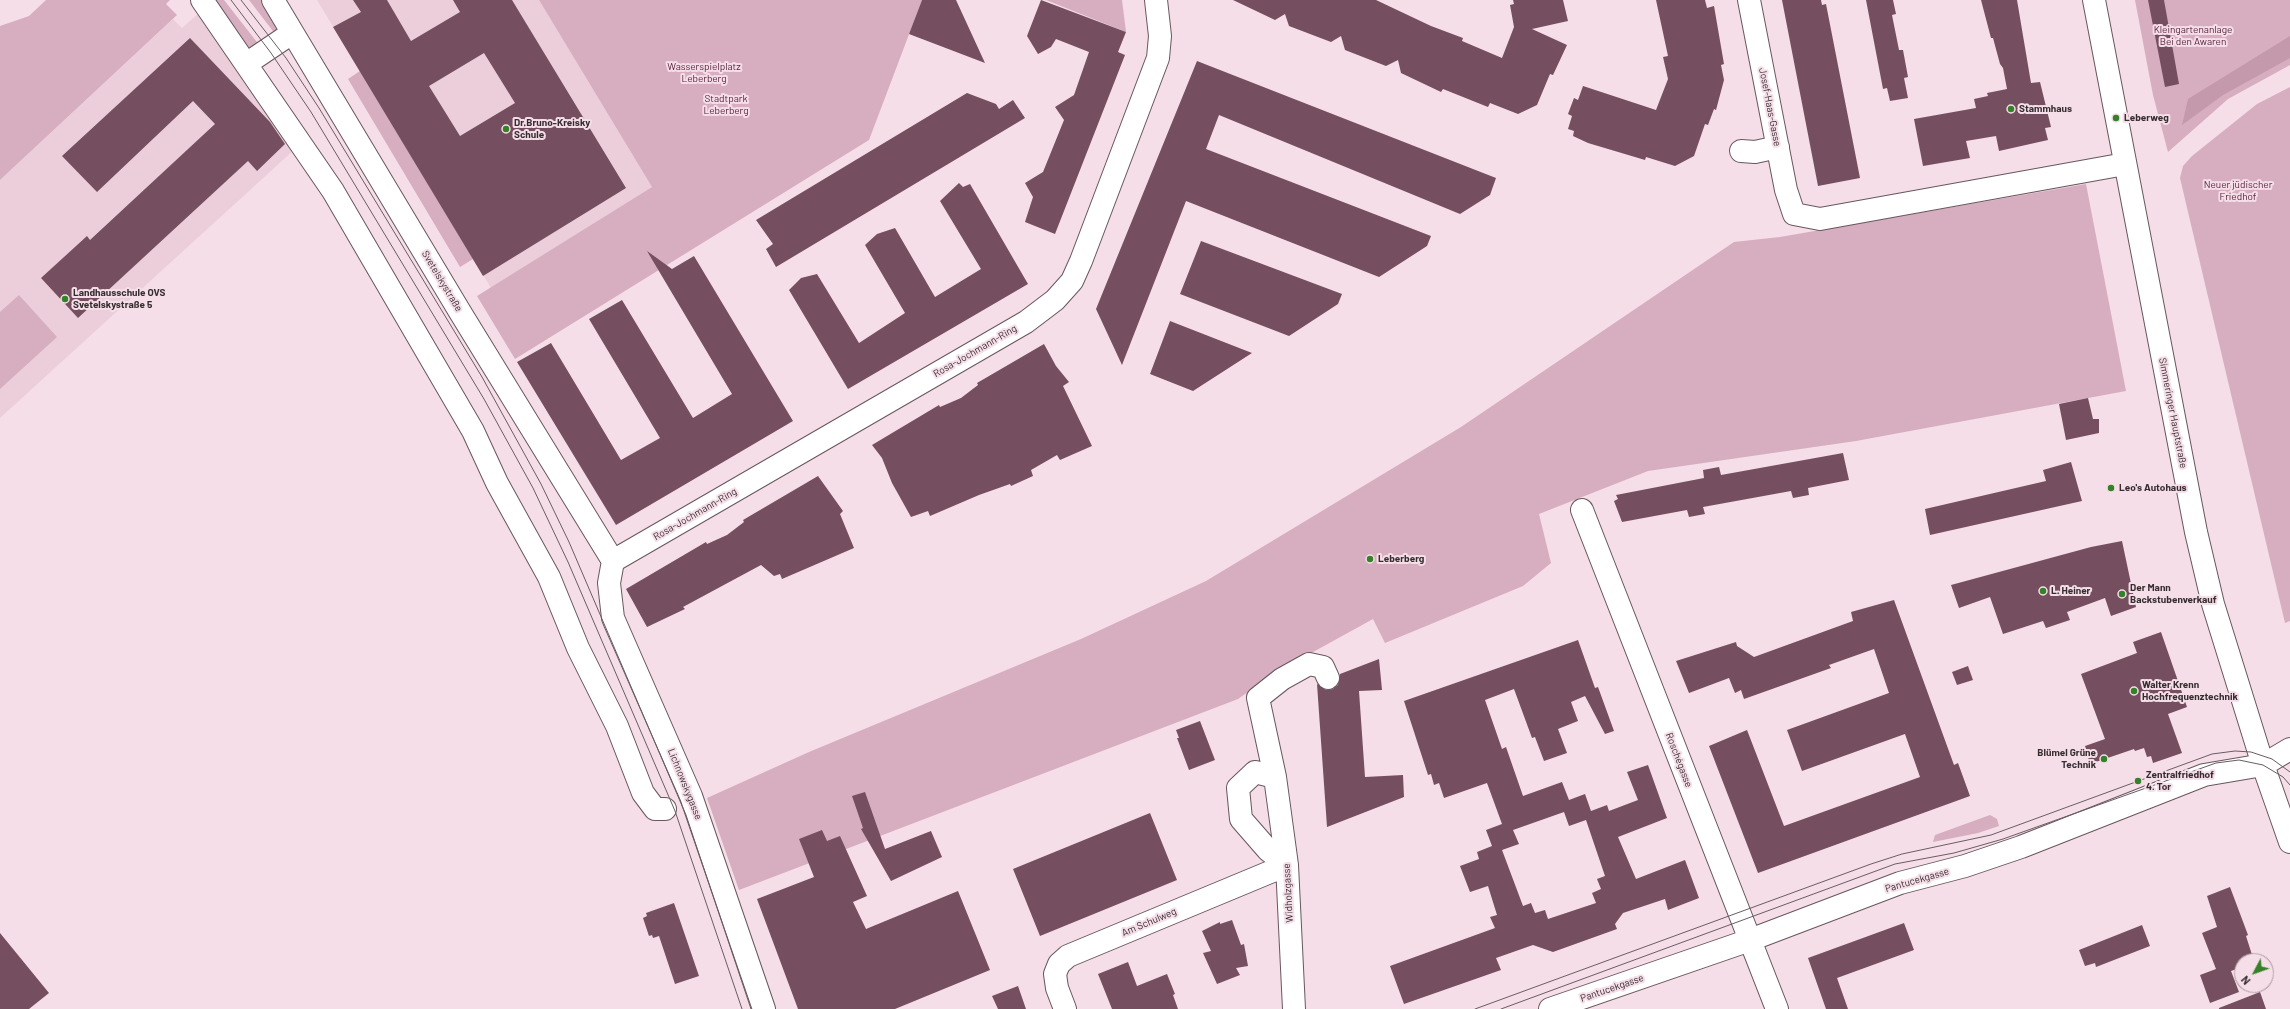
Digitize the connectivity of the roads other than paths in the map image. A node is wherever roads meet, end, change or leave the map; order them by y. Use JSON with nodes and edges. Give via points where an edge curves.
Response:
{"nodes":[{"id":1,"x":202,"y":0,"type":"edge"},
{"id":2,"x":272,"y":0,"type":"edge"},
{"id":3,"x":1156,"y":0,"type":"edge"},
{"id":4,"x":1749,"y":0,"type":"edge"},
{"id":5,"x":2094,"y":0,"type":"edge"},
{"id":6,"x":292,"y":33,"type":"junction"},
{"id":7,"x":246,"y":64,"type":"junction"},
{"id":8,"x":1778,"y":147,"type":"junction"},
{"id":9,"x":1741,"y":151,"type":"dead end"},
{"id":10,"x":2125,"y":164,"type":"junction"},
{"id":11,"x":1582,"y":510,"type":"dead end"},
{"id":12,"x":613,"y":561,"type":"junction"},
{"id":13,"x":1328,"y":678,"type":"dead end"},
{"id":14,"x":2290,"y":749,"type":"edge"},
{"id":15,"x":2263,"y":765,"type":"junction"},
{"id":16,"x":1275,"y":777,"type":"junction"},
{"id":17,"x":665,"y":809,"type":"dead end"},
{"id":18,"x":2290,"y":842,"type":"edge"},
{"id":19,"x":1287,"y":865,"type":"junction"},
{"id":20,"x":1750,"y":940,"type":"junction"},
{"id":21,"x":764,"y":1009,"type":"edge"},
{"id":22,"x":1065,"y":1009,"type":"edge"},
{"id":23,"x":1294,"y":1009,"type":"edge"},
{"id":24,"x":1550,"y":1009,"type":"edge"},
{"id":25,"x":1777,"y":1009,"type":"edge"}],
"edges":[{"from":1,"to":7,"type":"street"},
{"from":2,"to":6,"type":"street","name":"Svetelskystraße"},
{"from":3,"to":12,"type":"street","name":"Rosa-Jochmann-Ring","via":[[1160,36],[1158,58],[1081,261],[1072,281],[1055,300],[1026,322]]},
{"from":4,"to":8,"type":"street","name":"Josef-Haas-Gasse"},
{"from":5,"to":10,"type":"street","name":"Simmeringer Hauptstraße"},
{"from":6,"to":7,"type":"street"},
{"from":6,"to":12,"type":"street","name":"Svetelskystraße"},
{"from":7,"to":17,"type":"street","via":[[333,191],[473,431],[497,483],[548,577],[578,648],[616,726],[643,793],[655,809]]},
{"from":8,"to":9,"type":"street","via":[[1755,152]]},
{"from":8,"to":10,"type":"street","name":"Josef-Haas-Gasse","via":[[1786,190],[1794,214],[1820,219]]},
{"from":10,"to":15,"type":"street","name":"Simmeringer Hauptstraße","via":[[2196,532],[2213,604]]},
{"from":11,"to":20,"type":"street","name":"Roschégasse"},
{"from":12,"to":21,"type":"street","name":"Lichnowskygasse","via":[[609,583],[613,618],[691,796]]},
{"from":13,"to":16,"type":"street","name":"Widholzgasse","via":[[1323,667],[1309,664],[1282,679],[1258,698]]},
{"from":14,"to":15,"type":"street"},
{"from":15,"to":18,"type":"street","name":"Simmeringer Hauptstraße"},
{"from":15,"to":20,"type":"street","name":"Pantucekgasse","via":[[2204,775],[2021,847],[1965,866],[1900,883]]},
{"from":16,"to":19,"type":"street","name":"Widholzgasse"},
{"from":16,"to":19,"type":"street","via":[[1255,772],[1238,788],[1241,819],[1264,846]]},
{"from":19,"to":22,"type":"street","name":"Am Schulweg","via":[[1068,956],[1056,968],[1055,981]]},
{"from":19,"to":23,"type":"street","name":"Widholzgasse"},
{"from":20,"to":24,"type":"street","name":"Pantucekgasse"},
{"from":20,"to":25,"type":"street","name":"Roschégasse"}]}
